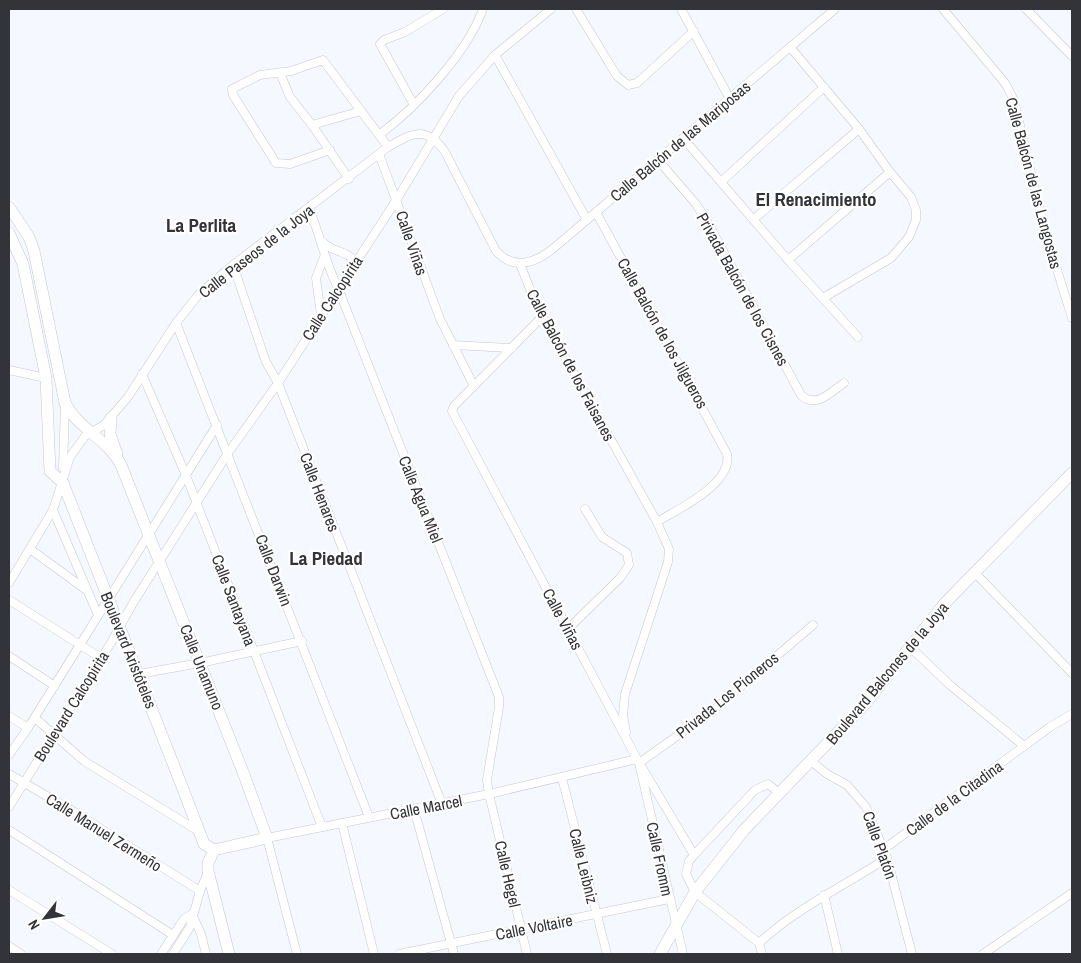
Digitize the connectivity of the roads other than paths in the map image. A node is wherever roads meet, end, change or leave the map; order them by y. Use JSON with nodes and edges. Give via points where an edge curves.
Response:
{"nodes":[{"id":1,"x":443,"y":9,"type":"edge"},
{"id":2,"x":483,"y":9,"type":"edge"},
{"id":3,"x":551,"y":9,"type":"edge"},
{"id":4,"x":576,"y":9,"type":"edge"},
{"id":5,"x":681,"y":9,"type":"edge"},
{"id":6,"x":835,"y":9,"type":"edge"},
{"id":7,"x":943,"y":9,"type":"edge"},
{"id":8,"x":1026,"y":9,"type":"edge"},
{"id":9,"x":694,"y":31,"type":"junction"},
{"id":10,"x":790,"y":47,"type":"junction"},
{"id":11,"x":495,"y":55,"type":"junction"},
{"id":12,"x":1072,"y":56,"type":"edge"},
{"id":13,"x":280,"y":73,"type":"junction"},
{"id":14,"x":824,"y":86,"type":"junction"},
{"id":15,"x":730,"y":99,"type":"junction"},
{"id":16,"x":414,"y":105,"type":"junction"},
{"id":17,"x":362,"y":112,"type":"junction"},
{"id":18,"x":312,"y":125,"type":"junction"},
{"id":19,"x":859,"y":128,"type":"junction"},
{"id":20,"x":379,"y":135,"type":"junction"},
{"id":21,"x":683,"y":138,"type":"junction"},
{"id":22,"x":433,"y":140,"type":"junction"},
{"id":23,"x":388,"y":147,"type":"junction"},
{"id":24,"x":330,"y":150,"type":"junction"},
{"id":25,"x":379,"y":154,"type":"junction"},
{"id":26,"x":658,"y":160,"type":"junction"},
{"id":27,"x":890,"y":172,"type":"junction"},
{"id":28,"x":349,"y":178,"type":"junction"},
{"id":29,"x":721,"y":182,"type":"junction"},
{"id":30,"x":397,"y":199,"type":"junction"},
{"id":31,"x":9,"y":207,"type":"edge"},
{"id":32,"x":309,"y":208,"type":"junction"},
{"id":33,"x":596,"y":212,"type":"junction"},
{"id":34,"x":754,"y":219,"type":"junction"},
{"id":35,"x":588,"y":220,"type":"junction"},
{"id":36,"x":9,"y":232,"type":"edge"},
{"id":37,"x":321,"y":240,"type":"junction"},
{"id":38,"x":324,"y":257,"type":"junction"},
{"id":39,"x":788,"y":260,"type":"junction"},
{"id":40,"x":355,"y":262,"type":"junction"},
{"id":41,"x":520,"y":264,"type":"junction"},
{"id":42,"x":233,"y":265,"type":"junction"},
{"id":43,"x":338,"y":288,"type":"junction"},
{"id":44,"x":823,"y":298,"type":"junction"},
{"id":45,"x":321,"y":315,"type":"junction"},
{"id":46,"x":542,"y":316,"type":"junction"},
{"id":47,"x":1072,"y":318,"type":"edge"},
{"id":48,"x":176,"y":323,"type":"junction"},
{"id":49,"x":858,"y":336,"type":"dead end"},
{"id":50,"x":453,"y":345,"type":"junction"},
{"id":51,"x":512,"y":348,"type":"junction"},
{"id":52,"x":9,"y":370,"type":"edge"},
{"id":53,"x":142,"y":374,"type":"junction"},
{"id":54,"x":46,"y":378,"type":"junction"},
{"id":55,"x":278,"y":383,"type":"junction"},
{"id":56,"x":844,"y":383,"type":"dead end"},
{"id":57,"x":474,"y":386,"type":"junction"},
{"id":58,"x":65,"y":403,"type":"junction"},
{"id":59,"x":111,"y":418,"type":"junction"},
{"id":60,"x":217,"y":425,"type":"junction"},
{"id":61,"x":90,"y":432,"type":"junction"},
{"id":62,"x":228,"y":453,"type":"junction"},
{"id":63,"x":117,"y":458,"type":"junction"},
{"id":64,"x":185,"y":473,"type":"junction"},
{"id":65,"x":1072,"y":473,"type":"edge"},
{"id":66,"x":63,"y":483,"type":"junction"},
{"id":67,"x":197,"y":504,"type":"junction"},
{"id":68,"x":585,"y":509,"type":"dead end"},
{"id":69,"x":53,"y":510,"type":"junction"},
{"id":70,"x":657,"y":522,"type":"junction"},
{"id":71,"x":149,"y":534,"type":"junction"},
{"id":72,"x":30,"y":549,"type":"junction"},
{"id":73,"x":160,"y":560,"type":"junction"},
{"id":74,"x":975,"y":573,"type":"junction"},
{"id":75,"x":9,"y":583,"type":"edge"},
{"id":76,"x":86,"y":590,"type":"junction"},
{"id":77,"x":108,"y":597,"type":"junction"},
{"id":78,"x":9,"y":600,"type":"edge"},
{"id":79,"x":98,"y":615,"type":"junction"},
{"id":80,"x":813,"y":625,"type":"dead end"},
{"id":81,"x":120,"y":627,"type":"junction"},
{"id":82,"x":568,"y":629,"type":"junction"},
{"id":83,"x":302,"y":641,"type":"junction"},
{"id":84,"x":79,"y":644,"type":"junction"},
{"id":85,"x":910,"y":647,"type":"junction"},
{"id":86,"x":254,"y":652,"type":"junction"},
{"id":87,"x":9,"y":656,"type":"edge"},
{"id":88,"x":101,"y":658,"type":"junction"},
{"id":89,"x":200,"y":663,"type":"junction"},
{"id":90,"x":1072,"y":673,"type":"edge"},
{"id":91,"x":139,"y":674,"type":"junction"},
{"id":92,"x":55,"y":686,"type":"junction"},
{"id":93,"x":9,"y":716,"type":"edge"},
{"id":94,"x":1071,"y":716,"type":"edge"},
{"id":95,"x":34,"y":718,"type":"junction"},
{"id":96,"x":28,"y":728,"type":"junction"},
{"id":97,"x":52,"y":735,"type":"junction"},
{"id":98,"x":628,"y":738,"type":"junction"},
{"id":99,"x":1024,"y":746,"type":"junction"},
{"id":100,"x":9,"y":755,"type":"edge"},
{"id":101,"x":638,"y":761,"type":"junction"},
{"id":102,"x":811,"y":761,"type":"junction"},
{"id":103,"x":9,"y":774,"type":"edge"},
{"id":104,"x":562,"y":778,"type":"junction"},
{"id":105,"x":23,"y":783,"type":"junction"},
{"id":106,"x":779,"y":793,"type":"junction"},
{"id":107,"x":489,"y":794,"type":"junction"},
{"id":108,"x":442,"y":804,"type":"junction"},
{"id":109,"x":9,"y":807,"type":"edge"},
{"id":110,"x":414,"y":809,"type":"junction"},
{"id":111,"x":192,"y":817,"type":"junction"},
{"id":112,"x":369,"y":817,"type":"junction"},
{"id":113,"x":342,"y":823,"type":"junction"},
{"id":114,"x":322,"y":827,"type":"junction"},
{"id":115,"x":9,"y":830,"type":"edge"},
{"id":116,"x":195,"y":830,"type":"junction"},
{"id":117,"x":267,"y":838,"type":"junction"},
{"id":118,"x":884,"y":849,"type":"junction"},
{"id":119,"x":214,"y":850,"type":"junction"},
{"id":120,"x":694,"y":855,"type":"junction"},
{"id":121,"x":887,"y":858,"type":"junction"},
{"id":122,"x":208,"y":872,"type":"junction"},
{"id":123,"x":9,"y":890,"type":"edge"},
{"id":124,"x":200,"y":891,"type":"junction"},
{"id":125,"x":695,"y":892,"type":"junction"},
{"id":126,"x":1072,"y":892,"type":"edge"},
{"id":127,"x":824,"y":895,"type":"junction"},
{"id":128,"x":669,"y":899,"type":"junction"},
{"id":129,"x":192,"y":914,"type":"junction"},
{"id":130,"x":596,"y":915,"type":"junction"},
{"id":131,"x":676,"y":926,"type":"junction"},
{"id":132,"x":521,"y":930,"type":"junction"},
{"id":133,"x":173,"y":935,"type":"junction"},
{"id":134,"x":452,"y":943,"type":"junction"},
{"id":135,"x":759,"y":943,"type":"junction"},
{"id":136,"x":9,"y":946,"type":"edge"},
{"id":137,"x":21,"y":954,"type":"edge"},
{"id":138,"x":112,"y":954,"type":"edge"},
{"id":139,"x":161,"y":954,"type":"edge"},
{"id":140,"x":173,"y":954,"type":"edge"},
{"id":141,"x":206,"y":954,"type":"edge"},
{"id":142,"x":229,"y":954,"type":"edge"},
{"id":143,"x":297,"y":954,"type":"edge"},
{"id":144,"x":374,"y":954,"type":"edge"},
{"id":145,"x":399,"y":954,"type":"edge"},
{"id":146,"x":454,"y":954,"type":"edge"},
{"id":147,"x":527,"y":954,"type":"edge"},
{"id":148,"x":607,"y":954,"type":"edge"},
{"id":149,"x":660,"y":954,"type":"edge"},
{"id":150,"x":683,"y":954,"type":"edge"},
{"id":151,"x":762,"y":954,"type":"edge"},
{"id":152,"x":838,"y":954,"type":"edge"},
{"id":153,"x":912,"y":954,"type":"edge"},
{"id":154,"x":983,"y":954,"type":"edge"}],
"edges":[{"from":1,"to":16,"type":"street","via":[[380,44]]},
{"from":2,"to":16,"type":"street","via":[[474,28],[436,82]]},
{"from":3,"to":11,"type":"street","name":"Calle Calcopirita"},
{"from":4,"to":9,"type":"street","via":[[617,76],[628,85],[637,83]]},
{"from":5,"to":9,"type":"street"},
{"from":6,"to":10,"type":"street","name":"Calle Balcón de las Mariposas"},
{"from":7,"to":47,"type":"street","name":"Calle Balcón de las Langostas","via":[[1005,83],[1012,96],[1044,228]]},
{"from":8,"to":12,"type":"street"},
{"from":9,"to":15,"type":"street"},
{"from":10,"to":14,"type":"street"},
{"from":10,"to":15,"type":"street","name":"Calle Balcón de las Mariposas"},
{"from":11,"to":22,"type":"street","name":"Calle Calcopirita","via":[[459,96]]},
{"from":11,"to":35,"type":"street"},
{"from":13,"to":17,"type":"street","via":[[321,60],[328,64]]},
{"from":13,"to":18,"type":"street","via":[[290,98]]},
{"from":13,"to":24,"type":"street","via":[[260,74],[232,90],[274,161],[282,165]]},
{"from":14,"to":19,"type":"street"},
{"from":14,"to":29,"type":"street"},
{"from":15,"to":21,"type":"street","name":"Calle Balcón de las Mariposas"},
{"from":16,"to":20,"type":"street"},
{"from":17,"to":18,"type":"street"},
{"from":17,"to":20,"type":"street"},
{"from":18,"to":24,"type":"street"},
{"from":19,"to":27,"type":"street"},
{"from":19,"to":34,"type":"street"},
{"from":20,"to":23,"type":"street"},
{"from":21,"to":26,"type":"street","name":"Calle Balcón de las Mariposas"},
{"from":21,"to":29,"type":"street"},
{"from":22,"to":23,"type":"street","name":"Calle Paseos de la Joya","via":[[425,134],[413,133]]},
{"from":22,"to":30,"type":"street","name":"Calle Calcopirita"},
{"from":22,"to":41,"type":"street","via":[[444,152],[496,251],[506,260]]},
{"from":23,"to":25,"type":"street","name":"Calle Paseos de la Joya"},
{"from":24,"to":28,"type":"street"},
{"from":25,"to":28,"type":"street","name":"Calle Paseos de la Joya"},
{"from":25,"to":30,"type":"street","name":"Calle Viñas"},
{"from":26,"to":33,"type":"street","name":"Calle Balcón de las Mariposas"},
{"from":26,"to":56,"type":"street","name":"Privada Balcón de los Cisnes","via":[[708,223],[798,391],[813,401]]},
{"from":27,"to":39,"type":"street"},
{"from":27,"to":44,"type":"street","via":[[915,204],[916,220],[909,237],[881,265]]},
{"from":28,"to":32,"type":"street","name":"Calle Paseos de la Joya"},
{"from":29,"to":34,"type":"street"},
{"from":30,"to":40,"type":"street","name":"Calle Calcopirita"},
{"from":30,"to":50,"type":"street","name":"Calle Viñas","via":[[431,297]]},
{"from":31,"to":58,"type":"street","name":"Boulevard Aristóteles","via":[[29,237],[34,251]]},
{"from":32,"to":37,"type":"street","name":"Calle Agua Miel"},
{"from":32,"to":42,"type":"street","name":"Calle Paseos de la Joya"},
{"from":33,"to":35,"type":"street","name":"Calle Balcón de las Mariposas"},
{"from":33,"to":70,"type":"street","name":"Calle Balcón de los Jilgueros","via":[[728,454],[727,464],[713,485]]},
{"from":34,"to":39,"type":"street"},
{"from":35,"to":41,"type":"street","name":"Calle Balcón de las Mariposas","via":[[543,257]]},
{"from":36,"to":54,"type":"street","name":"Boulevard Aristóteles","via":[[23,264]]},
{"from":37,"to":38,"type":"street","name":"Calle Agua Miel"},
{"from":37,"to":40,"type":"street","via":[[328,247],[347,253]]},
{"from":38,"to":43,"type":"street","name":"Calle Agua Miel"},
{"from":38,"to":45,"type":"street","via":[[316,278]]},
{"from":39,"to":44,"type":"street"},
{"from":40,"to":43,"type":"street","name":"Calle Calcopirita"},
{"from":41,"to":46,"type":"street","name":"Calle Balcón de los Faisanes"},
{"from":42,"to":48,"type":"street","name":"Calle Paseos de la Joya","via":[[198,294]]},
{"from":42,"to":55,"type":"street","name":"Calle Henares","via":[[266,362]]},
{"from":43,"to":45,"type":"street","name":"Calle Calcopirita"},
{"from":43,"to":107,"type":"street","name":"Calle Agua Miel","via":[[496,689],[499,707],[487,780]]},
{"from":44,"to":49,"type":"street"},
{"from":45,"to":55,"type":"street","name":"Calle Calcopirita"},
{"from":46,"to":51,"type":"street","name":"Calle Viñas"},
{"from":46,"to":70,"type":"street","name":"Calle Balcón de los Faisanes"},
{"from":48,"to":53,"type":"street","name":"Calle Paseos de la Joya"},
{"from":48,"to":60,"type":"street","name":"Calle Darwin"},
{"from":50,"to":51,"type":"street"},
{"from":50,"to":57,"type":"street","name":"Calle Viñas"},
{"from":51,"to":57,"type":"street","name":"Calle Viñas"},
{"from":52,"to":54,"type":"street"},
{"from":53,"to":59,"type":"street","name":"Calle Paseos de la Joya"},
{"from":53,"to":64,"type":"street","name":"Calle Santayana"},
{"from":54,"to":66,"type":"street","name":"Boulevard Aristóteles","via":[[48,461],[50,471]]},
{"from":55,"to":62,"type":"street","name":"Calle Calcopirita"},
{"from":55,"to":108,"type":"street","name":"Calle Henares"},
{"from":57,"to":82,"type":"street","name":"Calle Viñas","via":[[454,406],[453,413]]},
{"from":58,"to":61,"type":"street","name":"Calle Unamuno","via":[[75,419]]},
{"from":58,"to":66,"type":"street","name":"Boulevard Aristóteles"},
{"from":59,"to":61,"type":"street","name":"Calle Paseos de la Joya"},
{"from":59,"to":63,"type":"street","via":[[110,434]]},
{"from":60,"to":62,"type":"street","name":"Calle Darwin"},
{"from":60,"to":64,"type":"street","name":"Boulevard Calcopirita"},
{"from":61,"to":63,"type":"street","name":"Calle Unamuno"},
{"from":61,"to":66,"type":"street","name":"Calle Paseos de la Joya","via":[[70,456]]},
{"from":62,"to":67,"type":"street","name":"Boulevard Calcopirita"},
{"from":62,"to":83,"type":"street","name":"Calle Darwin"},
{"from":63,"to":71,"type":"street","name":"Calle Unamuno"},
{"from":64,"to":67,"type":"street","name":"Calle Santayana"},
{"from":64,"to":71,"type":"street","name":"Boulevard Calcopirita"},
{"from":65,"to":74,"type":"street","name":"Boulevard Balcones de la Joya"},
{"from":66,"to":69,"type":"street"},
{"from":66,"to":77,"type":"street","name":"Boulevard Aristóteles"},
{"from":67,"to":73,"type":"street","name":"Boulevard Calcopirita"},
{"from":67,"to":86,"type":"street","name":"Calle Santayana"},
{"from":68,"to":82,"type":"street","via":[[602,536],[627,553],[629,565]]},
{"from":69,"to":72,"type":"street"},
{"from":69,"to":76,"type":"street"},
{"from":70,"to":98,"type":"street","name":"Calle Balcón de los Faisanes","via":[[669,549],[668,562],[623,704]]},
{"from":71,"to":73,"type":"street","name":"Calle Unamuno"},
{"from":71,"to":77,"type":"street","name":"Boulevard Calcopirita"},
{"from":72,"to":75,"type":"street"},
{"from":72,"to":76,"type":"street"},
{"from":73,"to":81,"type":"street","name":"Boulevard Calcopirita"},
{"from":73,"to":89,"type":"street","name":"Calle Unamuno"},
{"from":74,"to":85,"type":"street","name":"Boulevard Balcones de la Joya","via":[[945,603]]},
{"from":74,"to":90,"type":"street"},
{"from":76,"to":79,"type":"street"},
{"from":77,"to":79,"type":"street","name":"Boulevard Calcopirita"},
{"from":77,"to":81,"type":"street","name":"Boulevard Aristóteles"},
{"from":78,"to":84,"type":"street"},
{"from":79,"to":84,"type":"street","name":"Boulevard Calcopirita"},
{"from":80,"to":101,"type":"street","name":"Privada Los Pioneros","via":[[711,712]]},
{"from":81,"to":88,"type":"street","name":"Boulevard Calcopirita"},
{"from":81,"to":91,"type":"street","name":"Boulevard Aristóteles"},
{"from":82,"to":98,"type":"street","name":"Calle Viñas"},
{"from":83,"to":86,"type":"street"},
{"from":83,"to":112,"type":"street","name":"Calle Darwin"},
{"from":84,"to":88,"type":"street"},
{"from":84,"to":92,"type":"street","name":"Boulevard Calcopirita"},
{"from":85,"to":99,"type":"street"},
{"from":85,"to":102,"type":"street","name":"Boulevard Balcones de la Joya","via":[[865,704]]},
{"from":86,"to":89,"type":"street"},
{"from":86,"to":114,"type":"street","name":"Calle Santayana"},
{"from":87,"to":92,"type":"street"},
{"from":88,"to":97,"type":"street","name":"Boulevard Calcopirita"},
{"from":89,"to":91,"type":"street"},
{"from":89,"to":117,"type":"street","name":"Calle Unamuno"},
{"from":91,"to":111,"type":"street","name":"Boulevard Aristóteles"},
{"from":92,"to":95,"type":"street","name":"Boulevard Calcopirita"},
{"from":93,"to":96,"type":"street"},
{"from":94,"to":99,"type":"street","name":"Calle de la Citadina"},
{"from":95,"to":96,"type":"street","name":"Boulevard Calcopirita"},
{"from":95,"to":97,"type":"street"},
{"from":96,"to":100,"type":"street","name":"Boulevard Calcopirita"},
{"from":97,"to":105,"type":"street","name":"Boulevard Calcopirita"},
{"from":97,"to":116,"type":"street","via":[[104,776]]},
{"from":98,"to":101,"type":"street","name":"Calle Viñas"},
{"from":99,"to":118,"type":"street","name":"Calle de la Citadina"},
{"from":101,"to":104,"type":"street","name":"Calle Marcel"},
{"from":101,"to":120,"type":"street","name":"Calle Viñas"},
{"from":101,"to":128,"type":"street","name":"Calle Fromm"},
{"from":102,"to":106,"type":"street","name":"Boulevard Balcones de la Joya"},
{"from":102,"to":118,"type":"street","name":"Calle Platón","via":[[855,792],[866,806]]},
{"from":103,"to":105,"type":"street","name":"Calle Manuel Zermeño"},
{"from":104,"to":107,"type":"street","name":"Calle Marcel"},
{"from":104,"to":130,"type":"street","name":"Calle Leibniz"},
{"from":105,"to":109,"type":"street","name":"Boulevard Calcopirita"},
{"from":105,"to":124,"type":"street","name":"Calle Manuel Zermeño"},
{"from":106,"to":120,"type":"street","via":[[768,784],[760,786]]},
{"from":106,"to":125,"type":"street","name":"Boulevard Balcones de la Joya","via":[[744,830]]},
{"from":107,"to":108,"type":"street","name":"Calle Marcel"},
{"from":107,"to":132,"type":"street","name":"Calle Hegel"},
{"from":108,"to":110,"type":"street","name":"Calle Marcel"},
{"from":110,"to":112,"type":"street","name":"Calle Marcel"},
{"from":110,"to":134,"type":"street"},
{"from":111,"to":116,"type":"street","name":"Boulevard Aristóteles"},
{"from":111,"to":119,"type":"street","name":"Boulevard Aristóteles","via":[[204,844]]},
{"from":112,"to":113,"type":"street","name":"Calle Marcel"},
{"from":113,"to":114,"type":"street","name":"Calle Marcel"},
{"from":113,"to":144,"type":"street"},
{"from":114,"to":117,"type":"street","name":"Calle Marcel"},
{"from":115,"to":133,"type":"street"},
{"from":116,"to":122,"type":"street","name":"Boulevard Aristóteles"},
{"from":117,"to":119,"type":"street","name":"Calle Marcel"},
{"from":117,"to":143,"type":"street","name":"Calle Unamuno"},
{"from":118,"to":121,"type":"street","name":"Calle Platón"},
{"from":119,"to":122,"type":"street","name":"Boulevard Aristóteles"},
{"from":120,"to":125,"type":"street","via":[[686,874]]},
{"from":121,"to":127,"type":"street"},
{"from":121,"to":153,"type":"street","name":"Calle Platón"},
{"from":122,"to":124,"type":"street"},
{"from":122,"to":142,"type":"street","name":"Boulevard Aristóteles"},
{"from":123,"to":138,"type":"street"},
{"from":124,"to":129,"type":"street"},
{"from":125,"to":131,"type":"street","name":"Boulevard Balcones de la Joya"},
{"from":125,"to":135,"type":"street"},
{"from":126,"to":154,"type":"street"},
{"from":127,"to":135,"type":"street","via":[[777,926]]},
{"from":127,"to":152,"type":"street"},
{"from":128,"to":130,"type":"street","name":"Calle Voltaire"},
{"from":128,"to":131,"type":"street","name":"Calle Fromm"},
{"from":129,"to":133,"type":"street","via":[[184,919]]},
{"from":129,"to":140,"type":"street","via":[[190,927]]},
{"from":129,"to":141,"type":"street"},
{"from":130,"to":132,"type":"street","name":"Calle Voltaire"},
{"from":130,"to":148,"type":"street","name":"Calle Leibniz"},
{"from":131,"to":149,"type":"street","name":"Boulevard Balcones de la Joya"},
{"from":131,"to":150,"type":"street","name":"Calle Fromm"},
{"from":132,"to":134,"type":"street","name":"Calle Voltaire"},
{"from":132,"to":147,"type":"street","name":"Calle Hegel"},
{"from":133,"to":139,"type":"street"},
{"from":134,"to":145,"type":"street","name":"Calle Voltaire"},
{"from":134,"to":146,"type":"street"},
{"from":135,"to":151,"type":"street"},
{"from":136,"to":137,"type":"street"}]}
